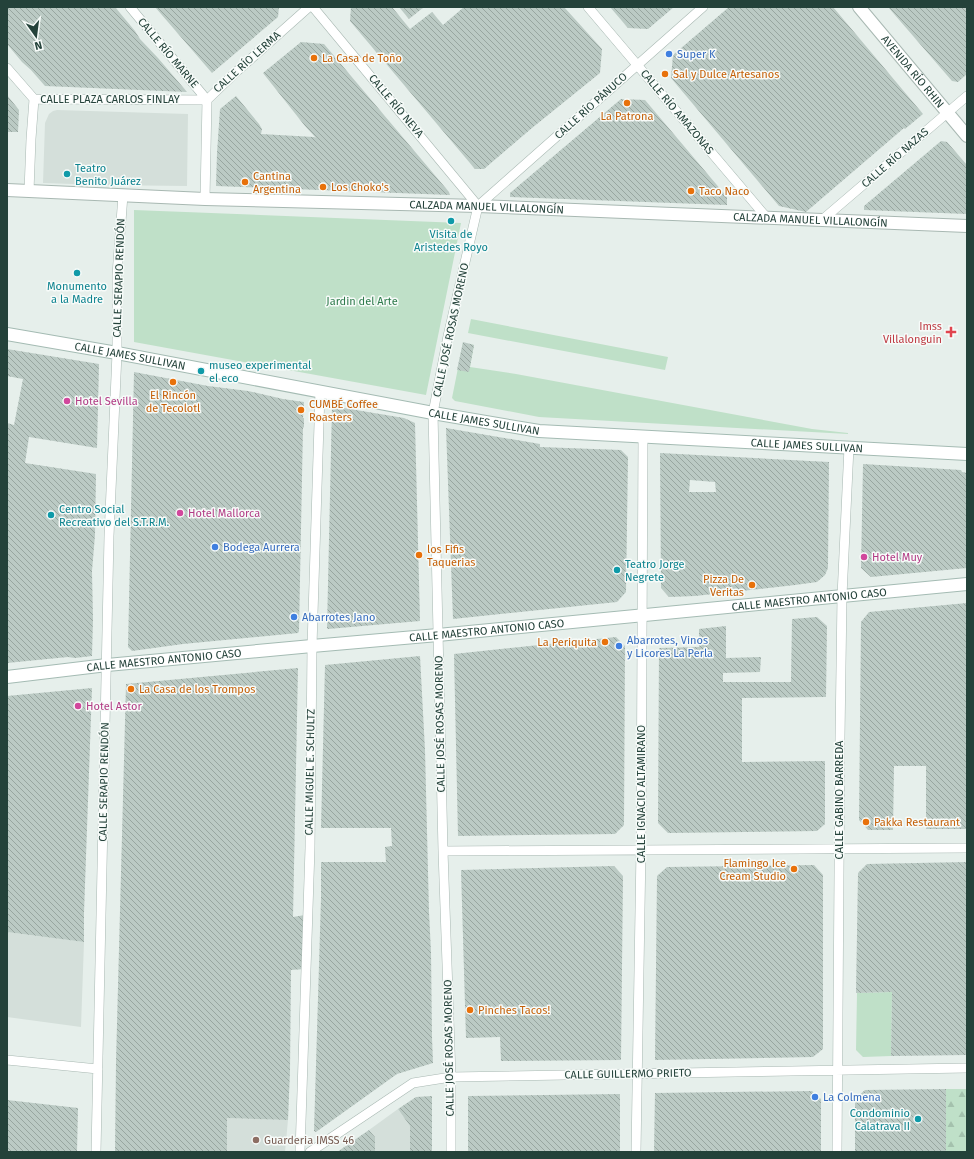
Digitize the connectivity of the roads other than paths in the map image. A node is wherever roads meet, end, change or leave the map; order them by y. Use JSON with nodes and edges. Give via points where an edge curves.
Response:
{"nodes":[{"id":1,"x":130,"y":7,"type":"edge"},
{"id":2,"x":309,"y":7,"type":"edge"},
{"id":3,"x":313,"y":7,"type":"edge"},
{"id":4,"x":588,"y":7,"type":"edge"},
{"id":5,"x":703,"y":7,"type":"edge"},
{"id":6,"x":859,"y":7,"type":"edge"},
{"id":7,"x":637,"y":65,"type":"junction"},
{"id":8,"x":7,"y":68,"type":"edge"},
{"id":9,"x":967,"y":96,"type":"edge"},
{"id":10,"x":34,"y":99,"type":"junction"},
{"id":11,"x":207,"y":100,"type":"junction"},
{"id":12,"x":948,"y":113,"type":"junction"},
{"id":13,"x":967,"y":136,"type":"edge"},
{"id":14,"x":7,"y":190,"type":"edge"},
{"id":15,"x":29,"y":192,"type":"junction"},
{"id":16,"x":123,"y":196,"type":"junction"},
{"id":17,"x":205,"y":199,"type":"junction"},
{"id":18,"x":478,"y":206,"type":"junction"},
{"id":19,"x":766,"y":218,"type":"junction"},
{"id":20,"x":822,"y":220,"type":"junction"},
{"id":21,"x":967,"y":226,"type":"edge"},
{"id":22,"x":7,"y":334,"type":"edge"},
{"id":23,"x":117,"y":353,"type":"junction"},
{"id":24,"x":320,"y":392,"type":"junction"},
{"id":25,"x":433,"y":413,"type":"junction"},
{"id":26,"x":643,"y":436,"type":"junction"},
{"id":27,"x":849,"y":447,"type":"junction"},
{"id":28,"x":967,"y":454,"type":"edge"},
{"id":29,"x":967,"y":584,"type":"edge"},
{"id":30,"x":842,"y":596,"type":"junction"},
{"id":31,"x":642,"y":616,"type":"junction"},
{"id":32,"x":438,"y":635,"type":"junction"},
{"id":33,"x":312,"y":646,"type":"junction"},
{"id":34,"x":107,"y":665,"type":"junction"},
{"id":35,"x":7,"y":677,"type":"edge"},
{"id":36,"x":967,"y":848,"type":"edge"},
{"id":37,"x":641,"y":849,"type":"junction"},
{"id":38,"x":839,"y":849,"type":"junction"},
{"id":39,"x":443,"y":851,"type":"junction"},
{"id":40,"x":7,"y":1060,"type":"edge"},
{"id":41,"x":967,"y":1068,"type":"edge"},
{"id":42,"x":98,"y":1069,"type":"junction"},
{"id":43,"x":838,"y":1070,"type":"junction"},
{"id":44,"x":638,"y":1074,"type":"junction"},
{"id":45,"x":450,"y":1077,"type":"junction"},
{"id":46,"x":96,"y":1152,"type":"edge"},
{"id":47,"x":300,"y":1152,"type":"edge"},
{"id":48,"x":310,"y":1152,"type":"edge"},
{"id":49,"x":451,"y":1152,"type":"edge"},
{"id":50,"x":636,"y":1152,"type":"edge"},
{"id":51,"x":838,"y":1152,"type":"edge"}],
"edges":[{"from":1,"to":11,"type":"street","name":"CALLE RÍO MARNE"},
{"from":2,"to":11,"type":"street","name":"CALLE RÍO LERMA"},
{"from":3,"to":18,"type":"street","name":"CALLE RÍO NEVA"},
{"from":4,"to":7,"type":"street","name":"CALLE RÍO AMAZONAS"},
{"from":5,"to":7,"type":"street","name":"CALLE RÍO PÁNUCO"},
{"from":6,"to":12,"type":"main road","name":"AVENIDA RÍO RHIN"},
{"from":7,"to":18,"type":"street","name":"CALLE RÍO PÁNUCO"},
{"from":7,"to":19,"type":"street","name":"CALLE RÍO AMAZONAS"},
{"from":8,"to":10,"type":"street"},
{"from":9,"to":12,"type":"street","name":"CALLE RÍO NAZAS"},
{"from":10,"to":11,"type":"street","name":"CALLE PLAZA CARLOS FINLAY"},
{"from":10,"to":15,"type":"street","name":"CALLE PLAZA CARLOS FINLAY"},
{"from":11,"to":17,"type":"street","name":"CALLE RÍO LERMA"},
{"from":12,"to":13,"type":"main road","name":"AVENIDA RÍO RHIN"},
{"from":12,"to":20,"type":"street","name":"CALLE RÍO NAZAS"},
{"from":14,"to":15,"type":"main road","name":"CALZADA MANUEL VILLALONGÍN"},
{"from":15,"to":16,"type":"main road","name":"CALZADA MANUEL VILLALONGÍN"},
{"from":16,"to":17,"type":"main road","name":"CALZADA MANUEL VILLALONGÍN"},
{"from":16,"to":23,"type":"street","name":"CALLE SERAPIO RENDÓN","via":[[117,275]]},
{"from":17,"to":18,"type":"main road","name":"CALZADA MANUEL VILLALONGÍN"},
{"from":18,"to":19,"type":"main road","name":"CALZADA MANUEL VILLALONGÍN"},
{"from":18,"to":25,"type":"street","name":"CALLE JOSÉ ROSAS MORENO"},
{"from":19,"to":20,"type":"main road","name":"CALZADA MANUEL VILLALONGÍN"},
{"from":20,"to":21,"type":"main road","name":"CALZADA MANUEL VILLALONGÍN"},
{"from":22,"to":23,"type":"main road","name":"CALLE JAMES SULLIVAN"},
{"from":23,"to":24,"type":"main road","name":"CALLE JAMES SULLIVAN"},
{"from":23,"to":34,"type":"street","name":"CALLE SERAPIO RENDÓN","via":[[109,536]]},
{"from":24,"to":25,"type":"main road","name":"CALLE JAMES SULLIVAN"},
{"from":24,"to":33,"type":"street","name":"CALLE MIGUEL E. SCHULTZ"},
{"from":25,"to":26,"type":"main road","name":"CALLE JAMES SULLIVAN","via":[[540,431]]},
{"from":25,"to":32,"type":"street","name":"CALLE JOSÉ ROSAS MORENO"},
{"from":26,"to":27,"type":"main road","name":"CALLE JAMES SULLIVAN"},
{"from":26,"to":31,"type":"street","name":"CALLE IGNACIO ALTAMIRANO"},
{"from":27,"to":28,"type":"main road","name":"CALLE JAMES SULLIVAN"},
{"from":27,"to":30,"type":"street","name":"CALLE GABINO BARREDA"},
{"from":29,"to":30,"type":"main road","name":"CALLE MAESTRO ANTONIO CASO"},
{"from":30,"to":31,"type":"main road","name":"CALLE MAESTRO ANTONIO CASO"},
{"from":30,"to":38,"type":"street","name":"CALLE GABINO BARREDA"},
{"from":31,"to":32,"type":"main road","name":"CALLE MAESTRO ANTONIO CASO"},
{"from":31,"to":37,"type":"street","name":"CALLE IGNACIO ALTAMIRANO"},
{"from":32,"to":33,"type":"main road","name":"CALLE MAESTRO ANTONIO CASO"},
{"from":32,"to":39,"type":"street","name":"CALLE JOSÉ ROSAS MORENO"},
{"from":33,"to":34,"type":"main road","name":"CALLE MAESTRO ANTONIO CASO"},
{"from":33,"to":47,"type":"street","name":"CALLE MIGUEL E. SCHULTZ","via":[[310,848]]},
{"from":34,"to":35,"type":"main road","name":"CALLE MAESTRO ANTONIO CASO"},
{"from":34,"to":42,"type":"street","name":"CALLE SERAPIO RENDÓN"},
{"from":36,"to":38,"type":"street"},
{"from":37,"to":38,"type":"street"},
{"from":37,"to":39,"type":"street"},
{"from":37,"to":44,"type":"street","name":"CALLE IGNACIO ALTAMIRANO"},
{"from":38,"to":43,"type":"street","name":"CALLE GABINO BARREDA"},
{"from":39,"to":45,"type":"street","name":"CALLE JOSÉ ROSAS MORENO"},
{"from":40,"to":42,"type":"street"},
{"from":41,"to":43,"type":"street","name":"CALLE GUILLERMO PRIETO"},
{"from":42,"to":46,"type":"street","name":"CALLE SERAPIO RENDÓN"},
{"from":43,"to":44,"type":"street","name":"CALLE GUILLERMO PRIETO"},
{"from":43,"to":51,"type":"street","name":"CALLE GABINO BARREDA"},
{"from":44,"to":45,"type":"street","name":"CALLE GUILLERMO PRIETO"},
{"from":44,"to":50,"type":"street","name":"CALLE IGNACIO ALTAMIRANO"},
{"from":45,"to":48,"type":"street","name":"CALLE GUILLERMO PRIETO","via":[[413,1083]]},
{"from":45,"to":49,"type":"street","name":"CALLE JOSÉ ROSAS MORENO"}]}
